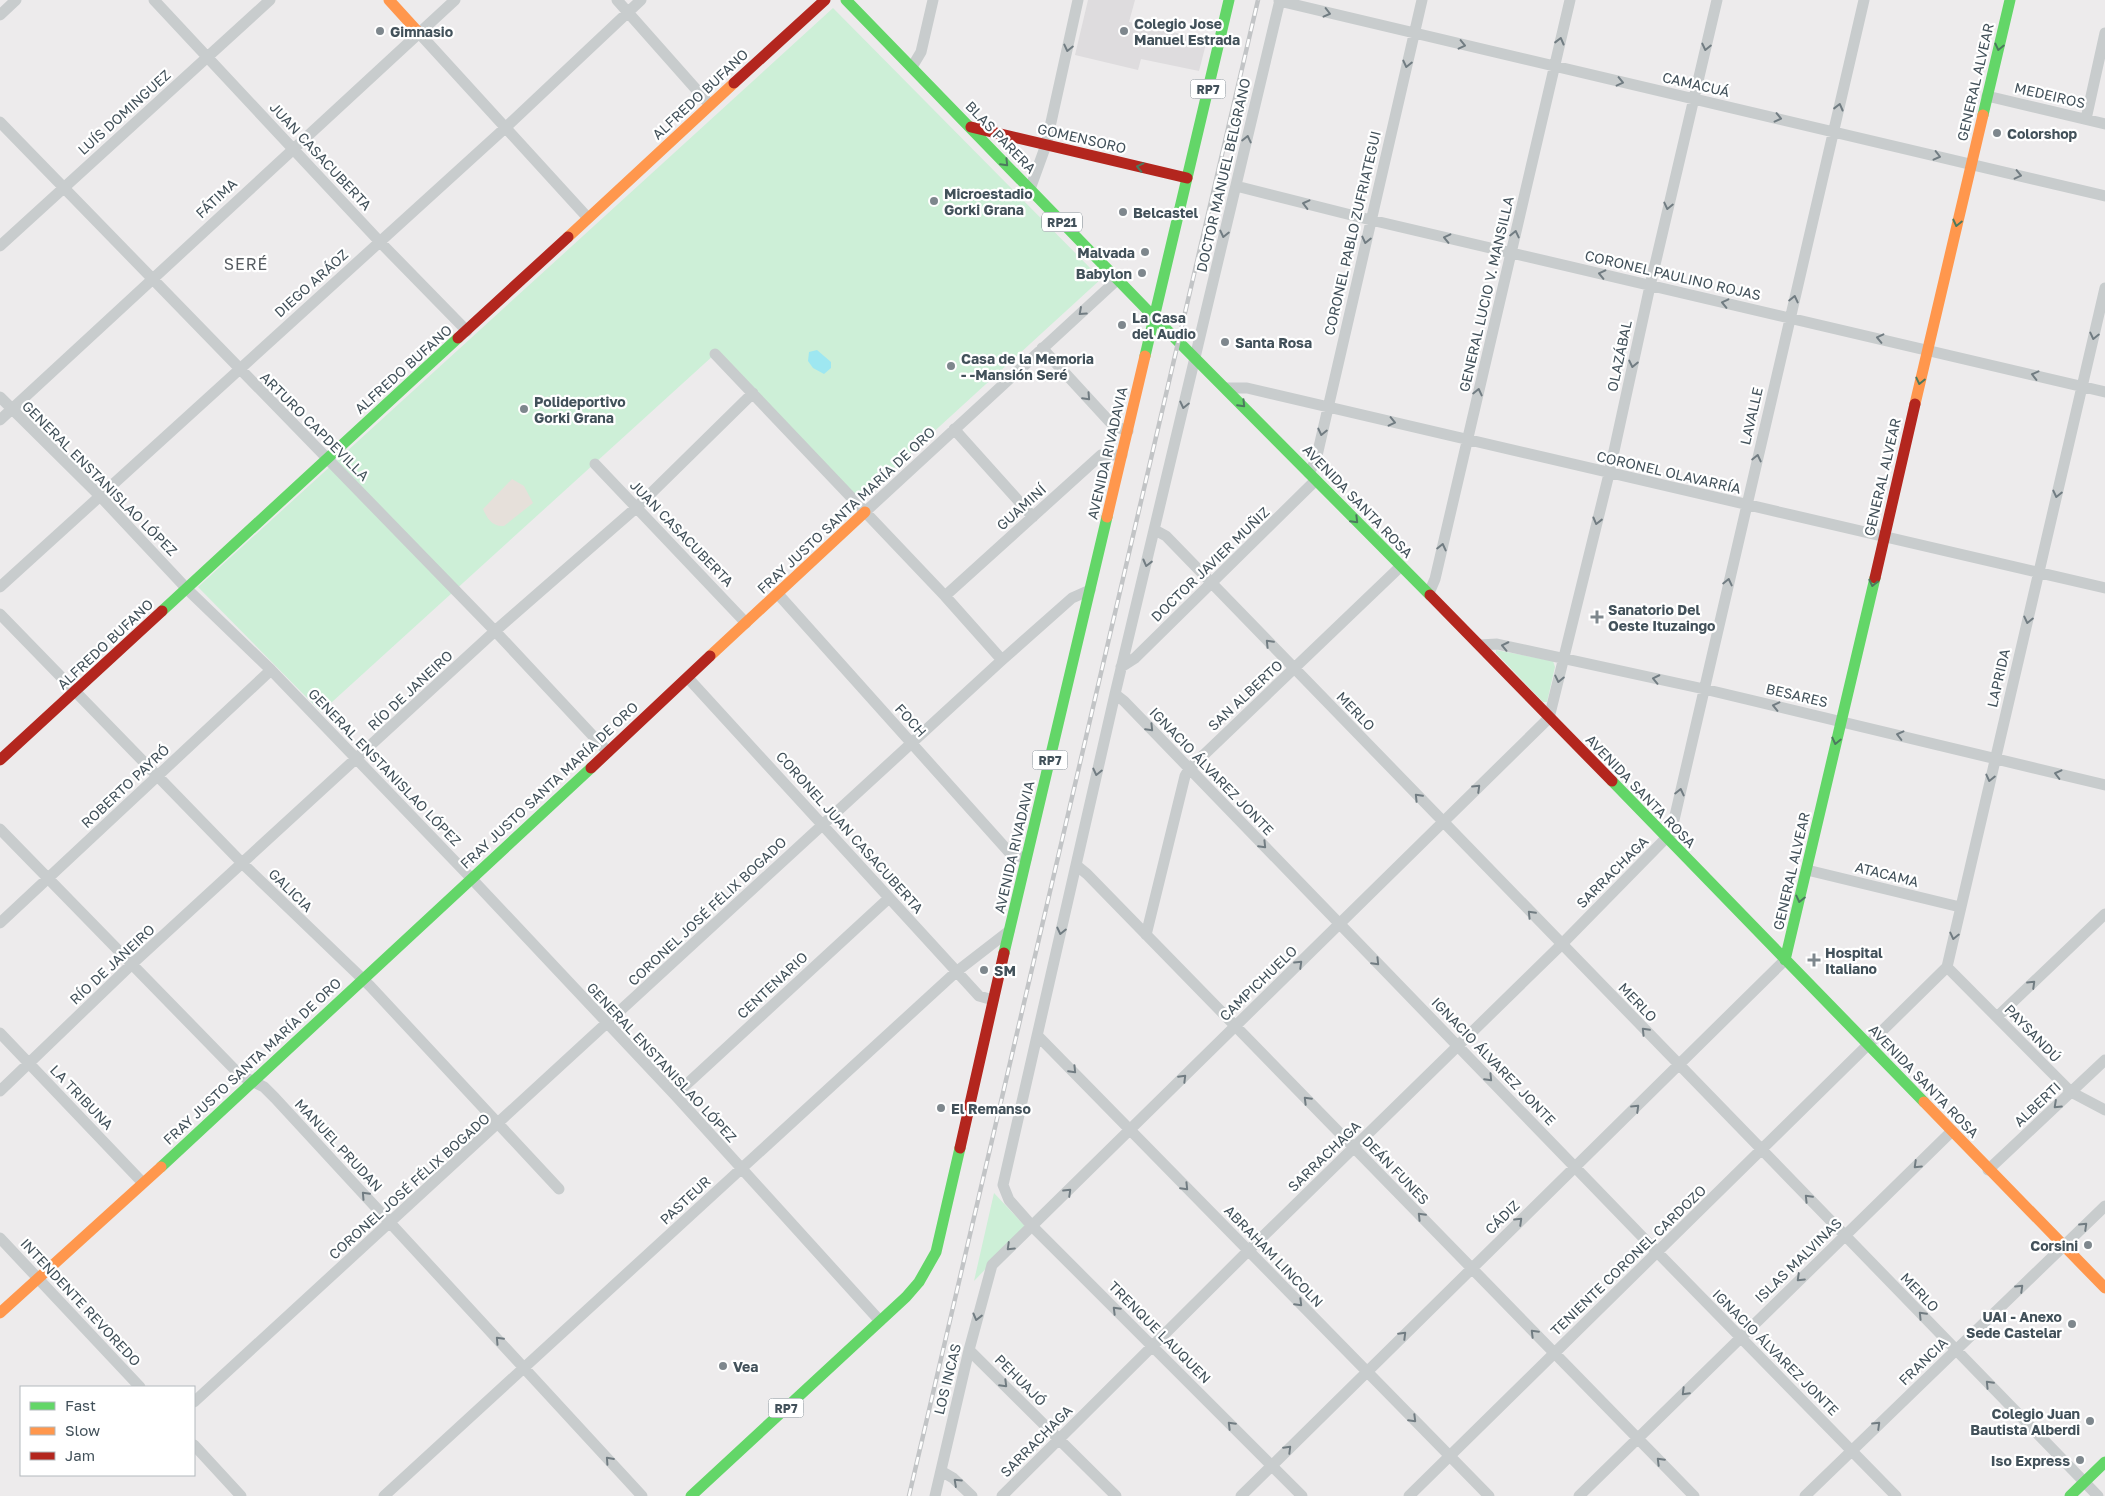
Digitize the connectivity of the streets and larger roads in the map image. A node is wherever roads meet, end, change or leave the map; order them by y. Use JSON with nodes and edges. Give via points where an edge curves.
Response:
{"nodes":[{"id":1,"x":16,"y":0,"type":"edge"},
{"id":2,"x":154,"y":0,"type":"edge"},
{"id":3,"x":270,"y":0,"type":"edge"},
{"id":4,"x":388,"y":0,"type":"edge"},
{"id":5,"x":455,"y":0,"type":"edge"},
{"id":6,"x":616,"y":0,"type":"edge"},
{"id":7,"x":641,"y":0,"type":"edge"},
{"id":8,"x":825,"y":0,"type":"edge"},
{"id":9,"x":846,"y":0,"type":"edge"},
{"id":10,"x":933,"y":0,"type":"edge"},
{"id":11,"x":1078,"y":0,"type":"edge"},
{"id":12,"x":1229,"y":0,"type":"edge"},
{"id":13,"x":1280,"y":0,"type":"edge"},
{"id":14,"x":1422,"y":0,"type":"edge"},
{"id":15,"x":1570,"y":0,"type":"edge"},
{"id":16,"x":1717,"y":0,"type":"edge"},
{"id":17,"x":1864,"y":0,"type":"edge"},
{"id":18,"x":2010,"y":0,"type":"edge"},
{"id":19,"x":628,"y":12,"type":"junction"},
{"id":20,"x":0,"y":15,"type":"edge"},
{"id":21,"x":419,"y":33,"type":"junction"},
{"id":22,"x":2105,"y":33,"type":"edge"},
{"id":23,"x":1414,"y":34,"type":"junction"},
{"id":24,"x":208,"y":56,"type":"junction"},
{"id":25,"x":912,"y":67,"type":"junction"},
{"id":26,"x":1554,"y":67,"type":"junction"},
{"id":27,"x":1988,"y":96,"type":"junction"},
{"id":28,"x":1694,"y":99,"type":"junction"},
{"id":29,"x":710,"y":105,"type":"junction"},
{"id":30,"x":2086,"y":119,"type":"junction"},
{"id":31,"x":0,"y":122,"type":"edge"},
{"id":32,"x":2105,"y":124,"type":"edge"},
{"id":33,"x":971,"y":127,"type":"junction"},
{"id":34,"x":504,"y":128,"type":"junction"},
{"id":35,"x":1833,"y":130,"type":"junction"},
{"id":36,"x":1046,"y":146,"type":"junction"},
{"id":37,"x":292,"y":148,"type":"junction"},
{"id":38,"x":1971,"y":164,"type":"junction"},
{"id":39,"x":1187,"y":178,"type":"junction"},
{"id":40,"x":1236,"y":186,"type":"junction"},
{"id":41,"x":64,"y":187,"type":"junction"},
{"id":42,"x":1030,"y":189,"type":"junction"},
{"id":43,"x":2105,"y":196,"type":"edge"},
{"id":44,"x":588,"y":218,"type":"junction"},
{"id":45,"x":1371,"y":220,"type":"junction"},
{"id":46,"x":380,"y":242,"type":"junction"},
{"id":47,"x":0,"y":246,"type":"edge"},
{"id":48,"x":1511,"y":253,"type":"junction"},
{"id":49,"x":152,"y":278,"type":"junction"},
{"id":50,"x":1118,"y":279,"type":"junction"},
{"id":51,"x":1650,"y":286,"type":"junction"},
{"id":52,"x":2105,"y":288,"type":"edge"},
{"id":53,"x":1154,"y":317,"type":"junction"},
{"id":54,"x":1790,"y":318,"type":"junction"},
{"id":55,"x":467,"y":331,"type":"junction"},
{"id":56,"x":1042,"y":348,"type":"junction"},
{"id":57,"x":1927,"y":349,"type":"junction"},
{"id":58,"x":715,"y":354,"type":"dead end"},
{"id":59,"x":1194,"y":357,"type":"junction"},
{"id":60,"x":238,"y":369,"type":"junction"},
{"id":61,"x":2082,"y":387,"type":"junction"},
{"id":62,"x":1226,"y":388,"type":"junction"},
{"id":63,"x":2105,"y":392,"type":"edge"},
{"id":64,"x":752,"y":393,"type":"junction"},
{"id":65,"x":0,"y":397,"type":"edge"},
{"id":66,"x":1328,"y":406,"type":"junction"},
{"id":67,"x":12,"y":410,"type":"junction"},
{"id":68,"x":0,"y":420,"type":"edge"},
{"id":69,"x":954,"y":429,"type":"junction"},
{"id":70,"x":1128,"y":430,"type":"junction"},
{"id":71,"x":1467,"y":439,"type":"junction"},
{"id":72,"x":1122,"y":456,"type":"junction"},
{"id":73,"x":327,"y":458,"type":"junction"},
{"id":74,"x":595,"y":464,"type":"dead end"},
{"id":75,"x":1609,"y":474,"type":"junction"},
{"id":76,"x":1313,"y":477,"type":"junction"},
{"id":77,"x":99,"y":495,"type":"junction"},
{"id":78,"x":1746,"y":505,"type":"junction"},
{"id":79,"x":637,"y":507,"type":"junction"},
{"id":80,"x":865,"y":512,"type":"junction"},
{"id":81,"x":1033,"y":517,"type":"junction"},
{"id":82,"x":1155,"y":530,"type":"junction"},
{"id":83,"x":1884,"y":535,"type":"junction"},
{"id":84,"x":1400,"y":566,"type":"junction"},
{"id":85,"x":2039,"y":572,"type":"junction"},
{"id":86,"x":1211,"y":584,"type":"junction"},
{"id":87,"x":0,"y":587,"type":"edge"},
{"id":88,"x":187,"y":588,"type":"junction"},
{"id":89,"x":2105,"y":588,"type":"edge"},
{"id":90,"x":1090,"y":590,"type":"junction"},
{"id":91,"x":778,"y":594,"type":"junction"},
{"id":92,"x":1429,"y":594,"type":"junction"},
{"id":93,"x":945,"y":596,"type":"junction"},
{"id":94,"x":0,"y":614,"type":"edge"},
{"id":95,"x":746,"y":623,"type":"junction"},
{"id":96,"x":495,"y":631,"type":"junction"},
{"id":97,"x":1480,"y":645,"type":"junction"},
{"id":98,"x":1563,"y":659,"type":"junction"},
{"id":99,"x":1002,"y":660,"type":"junction"},
{"id":100,"x":1121,"y":667,"type":"junction"},
{"id":101,"x":1295,"y":669,"type":"junction"},
{"id":102,"x":271,"y":670,"type":"junction"},
{"id":103,"x":688,"y":678,"type":"junction"},
{"id":104,"x":1704,"y":689,"type":"junction"},
{"id":105,"x":75,"y":692,"type":"junction"},
{"id":106,"x":1115,"y":694,"type":"junction"},
{"id":107,"x":1549,"y":718,"type":"junction"},
{"id":108,"x":1841,"y":721,"type":"junction"},
{"id":109,"x":912,"y":743,"type":"junction"},
{"id":110,"x":608,"y":752,"type":"junction"},
{"id":111,"x":1995,"y":758,"type":"junction"},
{"id":112,"x":0,"y":760,"type":"edge"},
{"id":113,"x":356,"y":760,"type":"junction"},
{"id":114,"x":1189,"y":769,"type":"junction"},
{"id":115,"x":157,"y":777,"type":"junction"},
{"id":116,"x":2105,"y":785,"type":"edge"},
{"id":117,"x":1442,"y":822,"type":"junction"},
{"id":118,"x":823,"y":824,"type":"junction"},
{"id":119,"x":0,"y":829,"type":"edge"},
{"id":120,"x":1667,"y":838,"type":"junction"},
{"id":121,"x":1026,"y":859,"type":"junction"},
{"id":122,"x":243,"y":864,"type":"junction"},
{"id":123,"x":1076,"y":866,"type":"junction"},
{"id":124,"x":1807,"y":870,"type":"junction"},
{"id":125,"x":48,"y":878,"type":"junction"},
{"id":126,"x":472,"y":878,"type":"junction"},
{"id":127,"x":889,"y":898,"type":"junction"},
{"id":128,"x":1960,"y":907,"type":"junction"},
{"id":129,"x":2105,"y":914,"type":"edge"},
{"id":130,"x":0,"y":923,"type":"edge"},
{"id":131,"x":1339,"y":924,"type":"junction"},
{"id":132,"x":1010,"y":930,"type":"junction"},
{"id":133,"x":1146,"y":935,"type":"junction"},
{"id":134,"x":1561,"y":945,"type":"junction"},
{"id":135,"x":1785,"y":960,"type":"junction"},
{"id":136,"x":132,"y":964,"type":"junction"},
{"id":137,"x":1947,"y":967,"type":"junction"},
{"id":138,"x":956,"y":972,"type":"junction"},
{"id":139,"x":362,"y":979,"type":"junction"},
{"id":140,"x":993,"y":1000,"type":"junction"},
{"id":141,"x":1997,"y":1017,"type":"junction"},
{"id":142,"x":607,"y":1024,"type":"junction"},
{"id":143,"x":1235,"y":1026,"type":"junction"},
{"id":144,"x":0,"y":1033,"type":"edge"},
{"id":145,"x":1038,"y":1036,"type":"junction"},
{"id":146,"x":1868,"y":1045,"type":"junction"},
{"id":147,"x":1458,"y":1046,"type":"junction"},
{"id":148,"x":2105,"y":1060,"type":"edge"},
{"id":149,"x":29,"y":1063,"type":"junction"},
{"id":150,"x":1679,"y":1066,"type":"junction"},
{"id":151,"x":253,"y":1083,"type":"junction"},
{"id":152,"x":0,"y":1091,"type":"edge"},
{"id":153,"x":2071,"y":1092,"type":"junction"},
{"id":154,"x":675,"y":1095,"type":"junction"},
{"id":155,"x":2105,"y":1110,"type":"edge"},
{"id":156,"x":499,"y":1124,"type":"junction"},
{"id":157,"x":1131,"y":1131,"type":"junction"},
{"id":158,"x":1952,"y":1131,"type":"junction"},
{"id":159,"x":1354,"y":1147,"type":"junction"},
{"id":160,"x":1762,"y":1150,"type":"junction"},
{"id":161,"x":1576,"y":1166,"type":"junction"},
{"id":162,"x":740,"y":1169,"type":"junction"},
{"id":163,"x":1988,"y":1170,"type":"junction"},
{"id":164,"x":142,"y":1182,"type":"junction"},
{"id":165,"x":559,"y":1190,"type":"dead end"},
{"id":166,"x":2105,"y":1206,"type":"edge"},
{"id":167,"x":391,"y":1223,"type":"junction"},
{"id":168,"x":1032,"y":1226,"type":"junction"},
{"id":169,"x":1844,"y":1235,"type":"junction"},
{"id":170,"x":0,"y":1238,"type":"edge"},
{"id":171,"x":2064,"y":1246,"type":"junction"},
{"id":172,"x":1248,"y":1251,"type":"junction"},
{"id":173,"x":1658,"y":1253,"type":"junction"},
{"id":174,"x":1470,"y":1268,"type":"junction"},
{"id":175,"x":989,"y":1270,"type":"joint"},
{"id":176,"x":39,"y":1276,"type":"junction"},
{"id":177,"x":2105,"y":1288,"type":"edge"},
{"id":178,"x":0,"y":1313,"type":"edge"},
{"id":179,"x":880,"y":1321,"type":"junction"},
{"id":180,"x":1740,"y":1337,"type":"junction"},
{"id":181,"x":1152,"y":1346,"type":"junction"},
{"id":182,"x":969,"y":1350,"type":"junction"},
{"id":183,"x":1956,"y":1350,"type":"junction"},
{"id":184,"x":1554,"y":1353,"type":"junction"},
{"id":185,"x":524,"y":1367,"type":"junction"},
{"id":186,"x":1366,"y":1372,"type":"junction"},
{"id":187,"x":139,"y":1386,"type":"edge"},
{"id":188,"x":195,"y":1401,"type":"edge"},
{"id":189,"x":1060,"y":1439,"type":"junction"},
{"id":190,"x":1638,"y":1439,"type":"junction"},
{"id":191,"x":195,"y":1446,"type":"edge"},
{"id":192,"x":1852,"y":1450,"type":"junction"},
{"id":193,"x":1450,"y":1456,"type":"junction"},
{"id":194,"x":2105,"y":1462,"type":"edge"},
{"id":195,"x":1272,"y":1466,"type":"junction"},
{"id":196,"x":941,"y":1471,"type":"junction"},
{"id":197,"x":2084,"y":1482,"type":"junction"},
{"id":198,"x":241,"y":1496,"type":"edge"},
{"id":199,"x":384,"y":1496,"type":"edge"},
{"id":200,"x":642,"y":1496,"type":"edge"},
{"id":201,"x":691,"y":1496,"type":"edge"},
{"id":202,"x":935,"y":1496,"type":"edge"},
{"id":203,"x":972,"y":1496,"type":"edge"},
{"id":204,"x":1002,"y":1496,"type":"edge"},
{"id":205,"x":1116,"y":1496,"type":"edge"},
{"id":206,"x":1241,"y":1496,"type":"edge"},
{"id":207,"x":1302,"y":1496,"type":"edge"},
{"id":208,"x":1409,"y":1496,"type":"edge"},
{"id":209,"x":1489,"y":1496,"type":"edge"},
{"id":210,"x":1579,"y":1496,"type":"edge"},
{"id":211,"x":1694,"y":1496,"type":"edge"},
{"id":212,"x":1805,"y":1496,"type":"edge"},
{"id":213,"x":1896,"y":1496,"type":"edge"},
{"id":214,"x":2070,"y":1496,"type":"edge"},
{"id":215,"x":2098,"y":1496,"type":"edge"}],
"edges":[{"from":1,"to":20,"type":"street"},
{"from":2,"to":24,"type":"street","name":"JUAN CASACUBERTA"},
{"from":3,"to":24,"type":"street","name":"LUÍS DOMINGUEZ"},
{"from":4,"to":21,"type":"street"},
{"from":5,"to":21,"type":"street","name":"FÁTIMA"},
{"from":6,"to":19,"type":"street"},
{"from":7,"to":19,"type":"street","name":"DIEGO ARÁOZ"},
{"from":8,"to":29,"type":"street","name":"ALFREDO BUFANO"},
{"from":9,"to":25,"type":"street","name":"BLAS PARERA","number":"RP21"},
{"from":10,"to":25,"type":"street","via":[[921,52]]},
{"from":11,"to":36,"type":"street","one_way":true},
{"from":12,"to":39,"type":"street","number":"RP7"},
{"from":13,"to":23,"type":"street","name":"CAMACUÁ","one_way":true},
{"from":40,"to":13,"type":"street","name":"DOCTOR MANUEL BELGRANO","one_way":true},
{"from":14,"to":23,"type":"street","name":"CORONEL PABLO ZUFRIATEGUI"},
{"from":26,"to":15,"type":"street","name":"GENERAL LUCIO V. MANSILLA","one_way":true},
{"from":16,"to":28,"type":"street","name":"OLAZÁBAL","one_way":true},
{"from":35,"to":17,"type":"street","name":"LAVALLE","one_way":true},
{"from":18,"to":27,"type":"street","name":"GENERAL ALVEAR","one_way":true},
{"from":19,"to":29,"type":"street"},
{"from":19,"to":34,"type":"street","name":"DIEGO ARÁOZ"},
{"from":21,"to":34,"type":"street"},
{"from":21,"to":37,"type":"street","name":"FÁTIMA"},
{"from":22,"to":30,"type":"street"},
{"from":23,"to":26,"type":"street","name":"CAMACUÁ","one_way":true},
{"from":23,"to":45,"type":"street","name":"CORONEL PABLO ZUFRIATEGUI","one_way":true},
{"from":24,"to":37,"type":"street","name":"JUAN CASACUBERTA"},
{"from":24,"to":41,"type":"street","name":"LUÍS DOMINGUEZ"},
{"from":25,"to":33,"type":"street","name":"BLAS PARERA","number":"RP21"},
{"from":26,"to":28,"type":"street","name":"CAMACUÁ","one_way":true},
{"from":48,"to":26,"type":"street","name":"GENERAL LUCIO V. MANSILLA","one_way":true},
{"from":27,"to":30,"type":"street","name":"MEDEIROS"},
{"from":27,"to":38,"type":"street","name":"GENERAL ALVEAR"},
{"from":28,"to":35,"type":"street","name":"CAMACUÁ","one_way":true},
{"from":28,"to":51,"type":"street","name":"OLAZÁBAL","one_way":true},
{"from":29,"to":44,"type":"street","name":"ALFREDO BUFANO"},
{"from":30,"to":32,"type":"street","name":"MEDEIROS"},
{"from":31,"to":41,"type":"street","name":"ARTURO CAPDEVILLA"},
{"from":33,"to":36,"type":"street","name":"GOMENSORO"},
{"from":33,"to":42,"type":"street","name":"BLAS PARERA","number":"RP21","one_way":true},
{"from":34,"to":44,"type":"street"},
{"from":34,"to":46,"type":"street","name":"DIEGO ARÁOZ"},
{"from":35,"to":38,"type":"street","name":"CAMACUÁ","one_way":true},
{"from":54,"to":35,"type":"street","name":"LAVALLE","one_way":true},
{"from":39,"to":36,"type":"street","name":"GOMENSORO","one_way":true},
{"from":36,"to":42,"type":"street"},
{"from":37,"to":46,"type":"street","name":"JUAN CASACUBERTA"},
{"from":37,"to":49,"type":"street","name":"FÁTIMA"},
{"from":38,"to":43,"type":"street","name":"CAMACUÁ","one_way":true},
{"from":38,"to":57,"type":"street","name":"GENERAL ALVEAR","one_way":true},
{"from":39,"to":53,"type":"street","number":"RP7"},
{"from":45,"to":40,"type":"street","name":"CORONEL PAULINO ROJAS","one_way":true},
{"from":40,"to":59,"type":"street","name":"DOCTOR MANUEL BELGRANO","one_way":true},
{"from":41,"to":47,"type":"street","name":"LUÍS DOMINGUEZ"},
{"from":41,"to":49,"type":"street","name":"ARTURO CAPDEVILLA"},
{"from":42,"to":50,"type":"street","name":"BLAS PARERA","number":"RP21"},
{"from":44,"to":55,"type":"street","name":"ALFREDO BUFANO"},
{"from":48,"to":45,"type":"street","name":"CORONEL PAULINO ROJAS","one_way":true},
{"from":45,"to":66,"type":"street","name":"CORONEL PABLO ZUFRIATEGUI","one_way":true},
{"from":46,"to":55,"type":"street","name":"JUAN CASACUBERTA"},
{"from":46,"to":60,"type":"street","name":"DIEGO ARÁOZ"},
{"from":51,"to":48,"type":"street","name":"CORONEL PAULINO ROJAS","one_way":true},
{"from":71,"to":48,"type":"street","name":"GENERAL LUCIO V. MANSILLA","one_way":true},
{"from":49,"to":60,"type":"street","name":"ARTURO CAPDEVILLA"},
{"from":49,"to":67,"type":"street","name":"FÁTIMA"},
{"from":50,"to":53,"type":"street","name":"BLAS PARERA","number":"RP21"},
{"from":50,"to":56,"type":"street","name":"FRAY JUSTO SANTA MARÍA DE ORO","one_way":true},
{"from":54,"to":51,"type":"street","name":"CORONEL PAULINO ROJAS","one_way":true},
{"from":51,"to":75,"type":"street","name":"OLAZÁBAL","one_way":true},
{"from":52,"to":61,"type":"street","name":"LAPRIDA","one_way":true},
{"from":53,"to":59,"type":"street","name":"AVENIDA SANTA ROSA"},
{"from":53,"to":70,"type":"street","name":"AVENIDA RIVADAVIA","number":"RP7"},
{"from":57,"to":54,"type":"street","name":"CORONEL PAULINO ROJAS","one_way":true},
{"from":78,"to":54,"type":"street","name":"LAVALLE","one_way":true},
{"from":55,"to":73,"type":"street","name":"ALFREDO BUFANO"},
{"from":56,"to":69,"type":"street","name":"FRAY JUSTO SANTA MARÍA DE ORO"},
{"from":56,"to":70,"type":"street","one_way":true,"via":[[1109,421]]},
{"from":61,"to":57,"type":"street","name":"CORONEL PAULINO ROJAS","one_way":true},
{"from":57,"to":83,"type":"street","name":"GENERAL ALVEAR","one_way":true},
{"from":58,"to":64,"type":"street"},
{"from":59,"to":62,"type":"street","name":"AVENIDA SANTA ROSA"},
{"from":59,"to":82,"type":"street","one_way":true},
{"from":60,"to":73,"type":"street","name":"ARTURO CAPDEVILLA"},
{"from":60,"to":77,"type":"street","name":"DIEGO ARÁOZ"},
{"from":61,"to":63,"type":"street","name":"CORONEL PAULINO ROJAS"},
{"from":61,"to":85,"type":"street","name":"LAPRIDA","one_way":true},
{"from":62,"to":66,"type":"street","name":"CORONEL OLAVARRÍA","via":[[1247,388]]},
{"from":62,"to":76,"type":"street","name":"AVENIDA SANTA ROSA","one_way":true},
{"from":64,"to":79,"type":"street","name":"RÍO DE JANEIRO"},
{"from":64,"to":80,"type":"street"},
{"from":65,"to":67,"type":"street","name":"GENERAL ENSTANISLAO LÓPEZ"},
{"from":66,"to":71,"type":"street","name":"CORONEL OLAVARRÍA","one_way":true},
{"from":66,"to":76,"type":"street","name":"CORONEL PABLO ZUFRIATEGUI","one_way":true},
{"from":67,"to":68,"type":"street","name":"FÁTIMA"},
{"from":67,"to":77,"type":"street","name":"GENERAL ENSTANISLAO LÓPEZ"},
{"from":69,"to":80,"type":"street","name":"FRAY JUSTO SANTA MARÍA DE ORO"},
{"from":69,"to":81,"type":"street"},
{"from":70,"to":72,"type":"street","name":"AVENIDA RIVADAVIA","number":"RP7"},
{"from":71,"to":75,"type":"street","name":"CORONEL OLAVARRÍA"},
{"from":92,"to":71,"type":"street","name":"GENERAL LUCIO V. MANSILLA","one_way":true},
{"from":72,"to":81,"type":"street","name":"GUAMINÍ","via":[[1101,455]]},
{"from":72,"to":90,"type":"street","name":"AVENIDA RIVADAVIA","number":"RP7"},
{"from":73,"to":88,"type":"street","name":"ALFREDO BUFANO"},
{"from":73,"to":96,"type":"street","name":"ARTURO CAPDEVILLA"},
{"from":74,"to":79,"type":"street","name":"JUAN CASACUBERTA"},
{"from":75,"to":78,"type":"street","name":"CORONEL OLAVARRÍA"},
{"from":75,"to":98,"type":"street","name":"OLAZÁBAL","one_way":true},
{"from":76,"to":84,"type":"street","name":"AVENIDA SANTA ROSA","one_way":true},
{"from":76,"to":86,"type":"street","name":"DOCTOR JAVIER MUÑIZ"},
{"from":77,"to":87,"type":"street","name":"DIEGO ARÁOZ"},
{"from":77,"to":88,"type":"street","name":"GENERAL ENSTANISLAO LÓPEZ"},
{"from":78,"to":83,"type":"street","name":"CORONEL OLAVARRÍA"},
{"from":104,"to":78,"type":"street","name":"LAVALLE","one_way":true},
{"from":79,"to":95,"type":"street","name":"JUAN CASACUBERTA"},
{"from":79,"to":96,"type":"street","name":"RÍO DE JANEIRO"},
{"from":80,"to":91,"type":"street","name":"FRAY JUSTO SANTA MARÍA DE ORO"},
{"from":80,"to":93,"type":"street"},
{"from":81,"to":93,"type":"street","name":"GUAMINÍ"},
{"from":82,"to":86,"type":"street","name":"MERLO","via":[[1166,536]]},
{"from":82,"to":100,"type":"street","one_way":true},
{"from":83,"to":85,"type":"street","name":"CORONEL OLAVARRÍA"},
{"from":83,"to":108,"type":"street","name":"GENERAL ALVEAR","one_way":true},
{"from":84,"to":92,"type":"street","name":"AVENIDA SANTA ROSA"},
{"from":84,"to":101,"type":"street","name":"SAN ALBERTO"},
{"from":85,"to":89,"type":"street","name":"CORONEL OLAVARRÍA"},
{"from":85,"to":111,"type":"street","name":"LAPRIDA","one_way":true},
{"from":86,"to":100,"type":"street","name":"DOCTOR JAVIER MUÑIZ","via":[[1135,658]]},
{"from":101,"to":86,"type":"street","name":"MERLO","one_way":true},
{"from":88,"to":102,"type":"street","name":"GENERAL ENSTANISLAO LÓPEZ"},
{"from":88,"to":105,"type":"street","name":"ALFREDO BUFANO"},
{"from":90,"to":99,"type":"street","name":"CORONEL JOSÉ FÉLIX BOGADO","via":[[1072,598]]},
{"from":90,"to":121,"type":"street","name":"AVENIDA RIVADAVIA","number":"RP7"},
{"from":91,"to":95,"type":"street","name":"FRAY JUSTO SANTA MARÍA DE ORO"},
{"from":91,"to":109,"type":"street","name":"FOCH"},
{"from":92,"to":97,"type":"street","name":"AVENIDA SANTA ROSA"},
{"from":93,"to":99,"type":"street"},
{"from":94,"to":105,"type":"street","name":"GALICIA"},
{"from":95,"to":103,"type":"street","name":"FRAY JUSTO SANTA MARÍA DE ORO"},
{"from":96,"to":110,"type":"street","name":"ARTURO CAPDEVILLA"},
{"from":96,"to":113,"type":"street","name":"RÍO DE JANEIRO"},
{"from":98,"to":97,"type":"street","name":"BESARES","one_way":true,"via":[[1497,644]]},
{"from":97,"to":107,"type":"street","name":"AVENIDA SANTA ROSA"},
{"from":104,"to":98,"type":"street","name":"BESARES","one_way":true},
{"from":98,"to":107,"type":"street","name":"OLAZÁBAL","one_way":true},
{"from":99,"to":109,"type":"street","name":"CORONEL JOSÉ FÉLIX BOGADO"},
{"from":100,"to":106,"type":"street"},
{"from":101,"to":114,"type":"street","name":"SAN ALBERTO","via":[[1260,698]]},
{"from":117,"to":101,"type":"street","name":"MERLO","one_way":true},
{"from":102,"to":113,"type":"street","name":"GENERAL ENSTANISLAO LÓPEZ"},
{"from":102,"to":115,"type":"street","name":"ROBERTO PAYRÓ"},
{"from":103,"to":110,"type":"street","name":"FRAY JUSTO SANTA MARÍA DE ORO"},
{"from":103,"to":118,"type":"street","name":"CORONEL JUAN CASACUBERTA"},
{"from":108,"to":104,"type":"street","name":"BESARES","one_way":true},
{"from":120,"to":104,"type":"street","name":"LAVALLE","one_way":true},
{"from":105,"to":112,"type":"street","name":"ALFREDO BUFANO"},
{"from":105,"to":115,"type":"street","name":"GALICIA"},
{"from":106,"to":114,"type":"street","name":"IGNACIO ÁLVAREZ JONTE","one_way":true},
{"from":106,"to":123,"type":"street","one_way":true},
{"from":117,"to":107,"type":"street","name":"CAMPICHUELO","one_way":true},
{"from":107,"to":120,"type":"street","name":"AVENIDA SANTA ROSA"},
{"from":111,"to":108,"type":"street","name":"BESARES","one_way":true},
{"from":108,"to":124,"type":"street","name":"GENERAL ALVEAR","one_way":true},
{"from":109,"to":118,"type":"street","name":"CORONEL JOSÉ FÉLIX BOGADO"},
{"from":109,"to":121,"type":"street","name":"FOCH","via":[[1009,852]]},
{"from":110,"to":126,"type":"street","name":"FRAY JUSTO SANTA MARÍA DE ORO"},
{"from":116,"to":111,"type":"street","name":"BESARES","one_way":true},
{"from":111,"to":128,"type":"street","name":"LAPRIDA","one_way":true},
{"from":113,"to":122,"type":"street","name":"RÍO DE JANEIRO"},
{"from":113,"to":126,"type":"street","name":"GENERAL ENSTANISLAO LÓPEZ"},
{"from":114,"to":131,"type":"street","name":"IGNACIO ÁLVAREZ JONTE","one_way":true},
{"from":114,"to":133,"type":"street","name":"SAN ALBERTO"},
{"from":115,"to":122,"type":"street","name":"GALICIA"},
{"from":115,"to":125,"type":"street","name":"ROBERTO PAYRÓ"},
{"from":117,"to":131,"type":"street","name":"CAMPICHUELO"},
{"from":134,"to":117,"type":"street","name":"MERLO","one_way":true},
{"from":118,"to":127,"type":"street","name":"CORONEL JUAN CASACUBERTA"},
{"from":118,"to":142,"type":"street","name":"CORONEL JOSÉ FÉLIX BOGADO"},
{"from":119,"to":125,"type":"street","name":"MANUEL PRUDAN"},
{"from":120,"to":134,"type":"street","name":"SARRACHAGA"},
{"from":120,"to":135,"type":"street","name":"AVENIDA SANTA ROSA"},
{"from":121,"to":132,"type":"street","name":"AVENIDA RIVADAVIA","number":"RP7"},
{"from":122,"to":136,"type":"street","name":"RÍO DE JANEIRO"},
{"from":122,"to":139,"type":"street","name":"GALICIA"},
{"from":123,"to":133,"type":"street","name":"DEÁN FUNES"},
{"from":123,"to":145,"type":"street","one_way":true},
{"from":124,"to":128,"type":"street","name":"ATACAMA"},
{"from":124,"to":135,"type":"street","name":"GENERAL ALVEAR","one_way":true},
{"from":125,"to":130,"type":"street","name":"ROBERTO PAYRÓ"},
{"from":125,"to":136,"type":"street","name":"MANUEL PRUDAN"},
{"from":126,"to":139,"type":"street","name":"FRAY JUSTO SANTA MARÍA DE ORO"},
{"from":126,"to":142,"type":"street","name":"GENERAL ENSTANISLAO LÓPEZ"},
{"from":127,"to":138,"type":"street","name":"CORONEL JUAN CASACUBERTA"},
{"from":127,"to":154,"type":"street","name":"CENTENARIO"},
{"from":128,"to":137,"type":"street","name":"LAPRIDA","one_way":true},
{"from":141,"to":129,"type":"street","one_way":true},
{"from":143,"to":131,"type":"street","name":"CAMPICHUELO","one_way":true},
{"from":131,"to":147,"type":"street","name":"IGNACIO ÁLVAREZ JONTE","one_way":true},
{"from":132,"to":138,"type":"street","name":"PASTEUR"},
{"from":132,"to":140,"type":"street","name":"AVENIDA RIVADAVIA","number":"RP7"},
{"from":133,"to":143,"type":"street","name":"DEÁN FUNES"},
{"from":134,"to":147,"type":"street","name":"SARRACHAGA"},
{"from":150,"to":134,"type":"street","name":"MERLO","one_way":true},
{"from":135,"to":146,"type":"street","name":"AVENIDA SANTA ROSA"},
{"from":135,"to":150,"type":"street","name":"CÁDIZ"},
{"from":136,"to":149,"type":"street","name":"RÍO DE JANEIRO"},
{"from":136,"to":151,"type":"street","name":"MANUEL PRUDAN","via":[[240,1074]]},
{"from":137,"to":141,"type":"street","name":"PAYSANDÚ"},
{"from":137,"to":146,"type":"street"},
{"from":138,"to":140,"type":"street","name":"CORONEL JUAN CASACUBERTA","via":[[979,996]]},
{"from":138,"to":162,"type":"street","name":"PASTEUR"},
{"from":139,"to":151,"type":"street","name":"FRAY JUSTO SANTA MARÍA DE ORO"},
{"from":139,"to":156,"type":"street","name":"GALICIA"},
{"from":140,"to":179,"type":"street","name":"AVENIDA RIVADAVIA","number":"RP7","via":[[936,1252],[906,1297]]},
{"from":141,"to":153,"type":"street","name":"PAYSANDÚ"},
{"from":142,"to":154,"type":"street","name":"GENERAL ENSTANISLAO LÓPEZ"},
{"from":142,"to":156,"type":"street","name":"CORONEL JOSÉ FÉLIX BOGADO"},
{"from":157,"to":143,"type":"street","name":"CAMPICHUELO","one_way":true},
{"from":159,"to":143,"type":"street","name":"DEÁN FUNES","one_way":true},
{"from":144,"to":149,"type":"street","name":"LA TRIBUNA"},
{"from":145,"to":157,"type":"street","name":"ABRAHAM LINCOLN","one_way":true},
{"from":145,"to":168,"type":"street","name":"TRENQUE LAUQUEN","via":[[1003,1185],[1010,1200]]},
{"from":146,"to":158,"type":"street","name":"AVENIDA SANTA ROSA"},
{"from":146,"to":160,"type":"street","name":"TENIENTE CORONEL CARDOZO"},
{"from":147,"to":159,"type":"street","name":"SARRACHAGA"},
{"from":147,"to":161,"type":"street","name":"IGNACIO ÁLVAREZ JONTE","one_way":true},
{"from":148,"to":153,"type":"street","name":"ALBERTI"},
{"from":149,"to":152,"type":"street","name":"RÍO DE JANEIRO"},
{"from":149,"to":164,"type":"street","name":"LA TRIBUNA"},
{"from":150,"to":160,"type":"street","name":"MERLO"},
{"from":161,"to":150,"type":"street","name":"CÁDIZ","one_way":true},
{"from":151,"to":164,"type":"street","name":"FRAY JUSTO SANTA MARÍA DE ORO"},
{"from":167,"to":151,"type":"street","name":"MANUEL PRUDAN","one_way":true,"via":[[275,1098],[264,1087]]},
{"from":153,"to":155,"type":"street","name":"PAYSANDÚ"},
{"from":153,"to":163,"type":"street","name":"ALBERTI","one_way":true},
{"from":154,"to":162,"type":"street","name":"GENERAL ENSTANISLAO LÓPEZ"},
{"from":156,"to":165,"type":"street","name":"GALICIA"},
{"from":156,"to":167,"type":"street","name":"CORONEL JOSÉ FÉLIX BOGADO"},
{"from":168,"to":157,"type":"street","name":"CAMPICHUELO","one_way":true},
{"from":157,"to":172,"type":"street","name":"ABRAHAM LINCOLN","one_way":true},
{"from":158,"to":163,"type":"street","name":"AVENIDA SANTA ROSA"},
{"from":158,"to":169,"type":"street","name":"ISLAS MALVINAS","one_way":true},
{"from":159,"to":172,"type":"street","name":"SARRACHAGA"},
{"from":174,"to":159,"type":"street","name":"DEÁN FUNES","one_way":true},
{"from":169,"to":160,"type":"street","name":"MERLO","one_way":true},
{"from":160,"to":173,"type":"street","name":"TENIENTE CORONEL CARDOZO"},
{"from":161,"to":173,"type":"street","name":"IGNACIO ÁLVAREZ JONTE"},
{"from":174,"to":161,"type":"street","name":"CÁDIZ","one_way":true},
{"from":162,"to":179,"type":"street","name":"GENERAL ENSTANISLAO LÓPEZ"},
{"from":162,"to":185,"type":"street","name":"PASTEUR"},
{"from":163,"to":171,"type":"street","name":"AVENIDA SANTA ROSA"},
{"from":164,"to":176,"type":"street","name":"FRAY JUSTO SANTA MARÍA DE ORO"},
{"from":171,"to":166,"type":"street","name":"FRANCIA","one_way":true},
{"from":185,"to":167,"type":"street","name":"MANUEL PRUDAN","one_way":true},
{"from":167,"to":188,"type":"street","name":"CORONEL JOSÉ FÉLIX BOGADO"},
{"from":168,"to":175,"type":"street","name":"CAMPICHUELO","one_way":true},
{"from":181,"to":168,"type":"street","name":"TRENQUE LAUQUEN","one_way":true},
{"from":169,"to":180,"type":"street","name":"ISLAS MALVINAS","one_way":true},
{"from":183,"to":169,"type":"street","name":"MERLO","one_way":true},
{"from":170,"to":176,"type":"street","name":"INTENDENTE REVOREDO"},
{"from":171,"to":177,"type":"street","name":"AVENIDA SANTA ROSA"},
{"from":183,"to":171,"type":"street","name":"FRANCIA","one_way":true},
{"from":172,"to":181,"type":"street","name":"SARRACHAGA"},
{"from":172,"to":186,"type":"street","name":"ABRAHAM LINCOLN","one_way":true},
{"from":173,"to":180,"type":"street","name":"IGNACIO ÁLVAREZ JONTE"},
{"from":173,"to":184,"type":"street","name":"TENIENTE CORONEL CARDOZO"},
{"from":184,"to":174,"type":"street","name":"DEÁN FUNES","one_way":true},
{"from":186,"to":174,"type":"street","name":"CÁDIZ","one_way":true},
{"from":175,"to":182,"type":"street","name":"LOS INCAS","one_way":true},
{"from":176,"to":178,"type":"street","name":"FRAY JUSTO SANTA MARÍA DE ORO"},
{"from":176,"to":187,"type":"street","name":"INTENDENTE REVOREDO"},
{"from":179,"to":201,"type":"street","number":"RP7"},
{"from":180,"to":190,"type":"street","name":"ISLAS MALVINAS","one_way":true},
{"from":180,"to":192,"type":"street","name":"IGNACIO ÁLVAREZ JONTE"},
{"from":181,"to":189,"type":"street","name":"SARRACHAGA"},
{"from":195,"to":181,"type":"street","name":"TRENQUE LAUQUEN","one_way":true},
{"from":182,"to":189,"type":"street","name":"PEHUAJÓ","one_way":true},
{"from":182,"to":196,"type":"street","name":"LOS INCAS"},
{"from":192,"to":183,"type":"street","name":"FRANCIA","one_way":true},
{"from":197,"to":183,"type":"street","name":"MERLO","one_way":true},
{"from":184,"to":190,"type":"street","name":"DEÁN FUNES"},
{"from":184,"to":193,"type":"street","name":"TENIENTE CORONEL CARDOZO"},
{"from":185,"to":199,"type":"street","name":"PASTEUR"},
{"from":200,"to":185,"type":"street","name":"MANUEL PRUDAN","one_way":true},
{"from":186,"to":193,"type":"street","name":"ABRAHAM LINCOLN","one_way":true},
{"from":195,"to":186,"type":"street","name":"CÁDIZ","one_way":true},
{"from":189,"to":204,"type":"street","name":"SARRACHAGA"},
{"from":189,"to":205,"type":"street","name":"PEHUAJÓ"},
{"from":190,"to":210,"type":"street","name":"ISLAS MALVINAS"},
{"from":211,"to":190,"type":"street","name":"DEÁN FUNES","one_way":true},
{"from":191,"to":198,"type":"street"},
{"from":192,"to":212,"type":"street","name":"FRANCIA"},
{"from":192,"to":213,"type":"street","name":"IGNACIO ÁLVAREZ JONTE"},
{"from":193,"to":208,"type":"street","name":"TENIENTE CORONEL CARDOZO"},
{"from":193,"to":209,"type":"street","name":"ABRAHAM LINCOLN"},
{"from":194,"to":197,"type":"street"},
{"from":195,"to":206,"type":"street","name":"CÁDIZ"},
{"from":195,"to":207,"type":"street","name":"TRENQUE LAUQUEN"},
{"from":196,"to":202,"type":"street","name":"LOS INCAS"},
{"from":203,"to":196,"type":"street","one_way":true},
{"from":197,"to":214,"type":"street"},
{"from":197,"to":215,"type":"street","name":"MERLO"}]}
